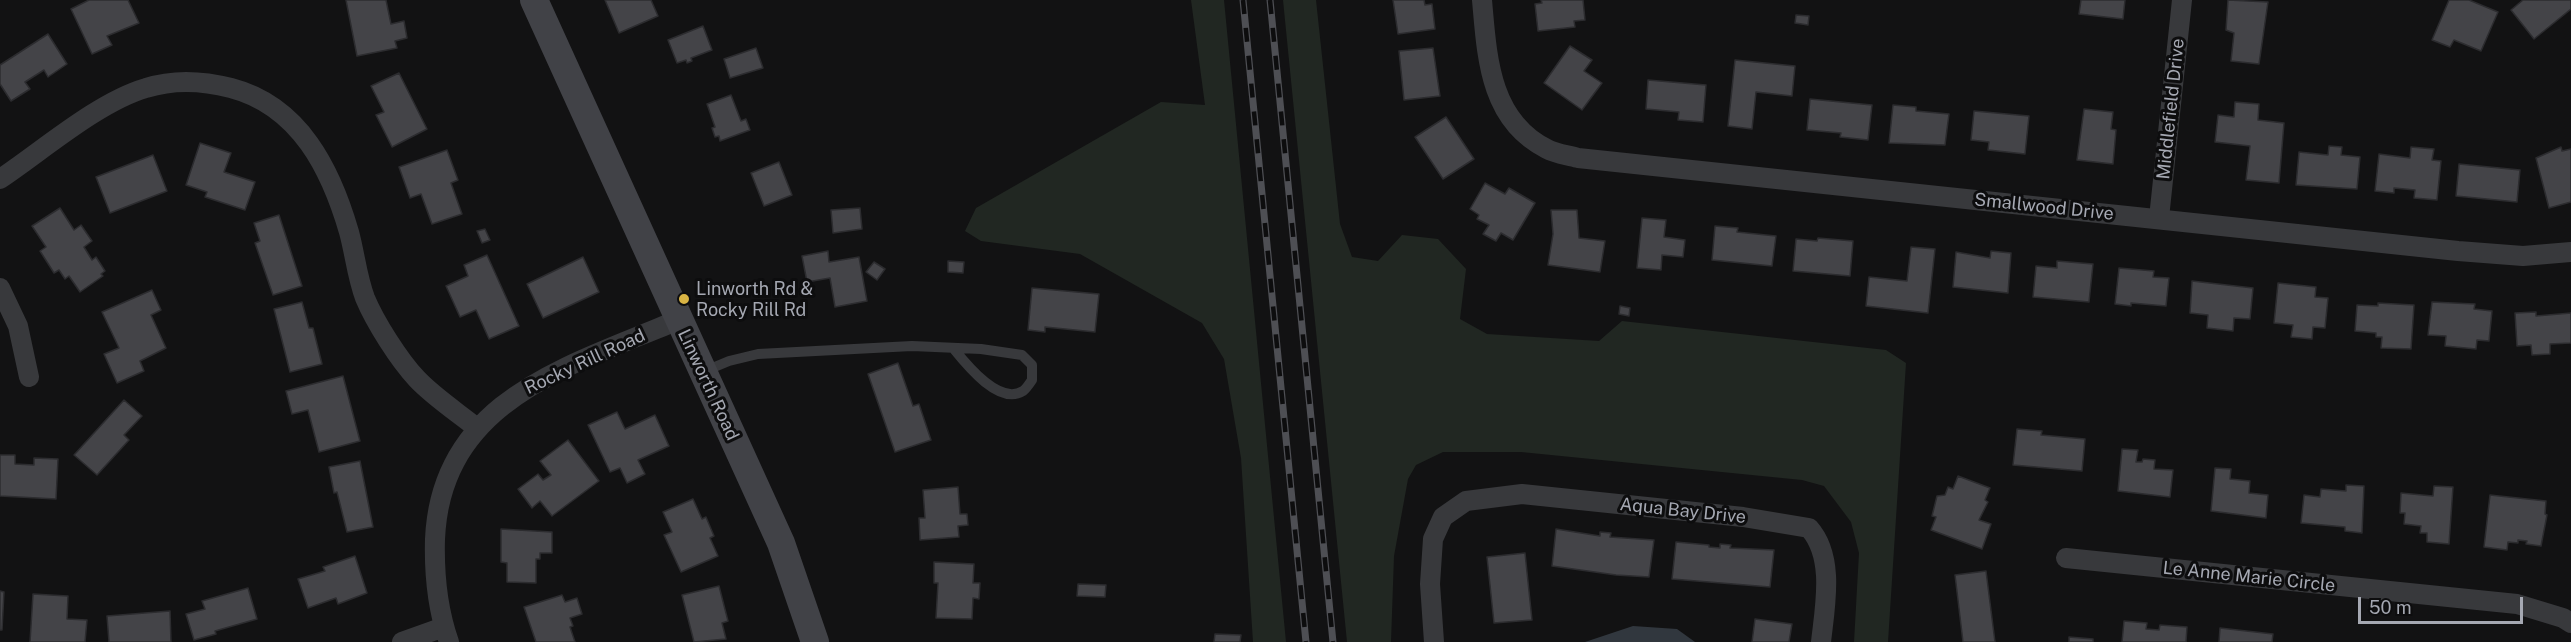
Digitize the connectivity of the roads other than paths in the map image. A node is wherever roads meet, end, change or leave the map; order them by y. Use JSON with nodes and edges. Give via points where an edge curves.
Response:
{"nodes":[{"id":1,"x":534,"y":0,"type":"edge"},
{"id":2,"x":1482,"y":0,"type":"edge"},
{"id":3,"x":2182,"y":0,"type":"edge"},
{"id":4,"x":0,"y":179,"type":"edge"},
{"id":5,"x":2159,"y":218,"type":"junction"},
{"id":6,"x":2571,"y":252,"type":"edge"},
{"id":7,"x":0,"y":288,"type":"edge"},
{"id":8,"x":678,"y":321,"type":"junction"},
{"id":9,"x":953,"y":348,"type":"junction"},
{"id":10,"x":702,"y":373,"type":"junction"},
{"id":11,"x":29,"y":377,"type":"dead end"},
{"id":12,"x":477,"y":428,"type":"junction"},
{"id":13,"x":2066,"y":558,"type":"dead end"},
{"id":14,"x":2571,"y":623,"type":"edge"},
{"id":15,"x":446,"y":634,"type":"edge"},
{"id":16,"x":402,"y":642,"type":"edge"},
{"id":17,"x":815,"y":642,"type":"edge"},
{"id":18,"x":1434,"y":642,"type":"edge"},
{"id":19,"x":1821,"y":642,"type":"edge"}],
"edges":[{"from":1,"to":8,"type":"main road","name":"Linworth Road"},
{"from":2,"to":5,"type":"street","name":"Smallwood Drive","via":[[1488,67],[1500,102],[1522,133],[1548,150],[1578,158]]},
{"from":3,"to":5,"type":"street","name":"Middlefield Drive"},
{"from":4,"to":12,"type":"street","via":[[109,104],[146,88],[180,82],[212,83],[261,100],[304,135],[323,162],[349,233],[366,299],[391,344],[416,378]]},
{"from":5,"to":6,"type":"street","name":"Smallwood Drive","via":[[2458,251],[2523,256]]},
{"from":7,"to":11,"type":"street","via":[[18,326]]},
{"from":8,"to":10,"type":"main road","name":"Linworth Road"},
{"from":8,"to":12,"type":"street","name":"Rocky Rill Road","via":[[526,387]]},
{"from":9,"to":9,"type":"lane","via":[[1022,355],[1032,365],[1032,380],[1023,391],[1010,394],[992,388]]},
{"from":9,"to":10,"type":"lane","via":[[912,346],[758,354]]},
{"from":10,"to":17,"type":"main road","name":"Linworth Road","via":[[781,543]]},
{"from":12,"to":15,"type":"street","name":"Rocky Rill Road","via":[[442,489],[436,521],[436,598]]},
{"from":13,"to":14,"type":"street","name":"Le Anne Marie Circle","via":[[2517,604]]},
{"from":15,"to":16,"type":"street"},
{"from":18,"to":19,"type":"street","name":"Aqua Bay Drive","via":[[1430,563],[1433,539],[1443,517],[1466,501],[1522,494],[1743,517],[1809,528],[1819,538],[1826,570]]}]}
